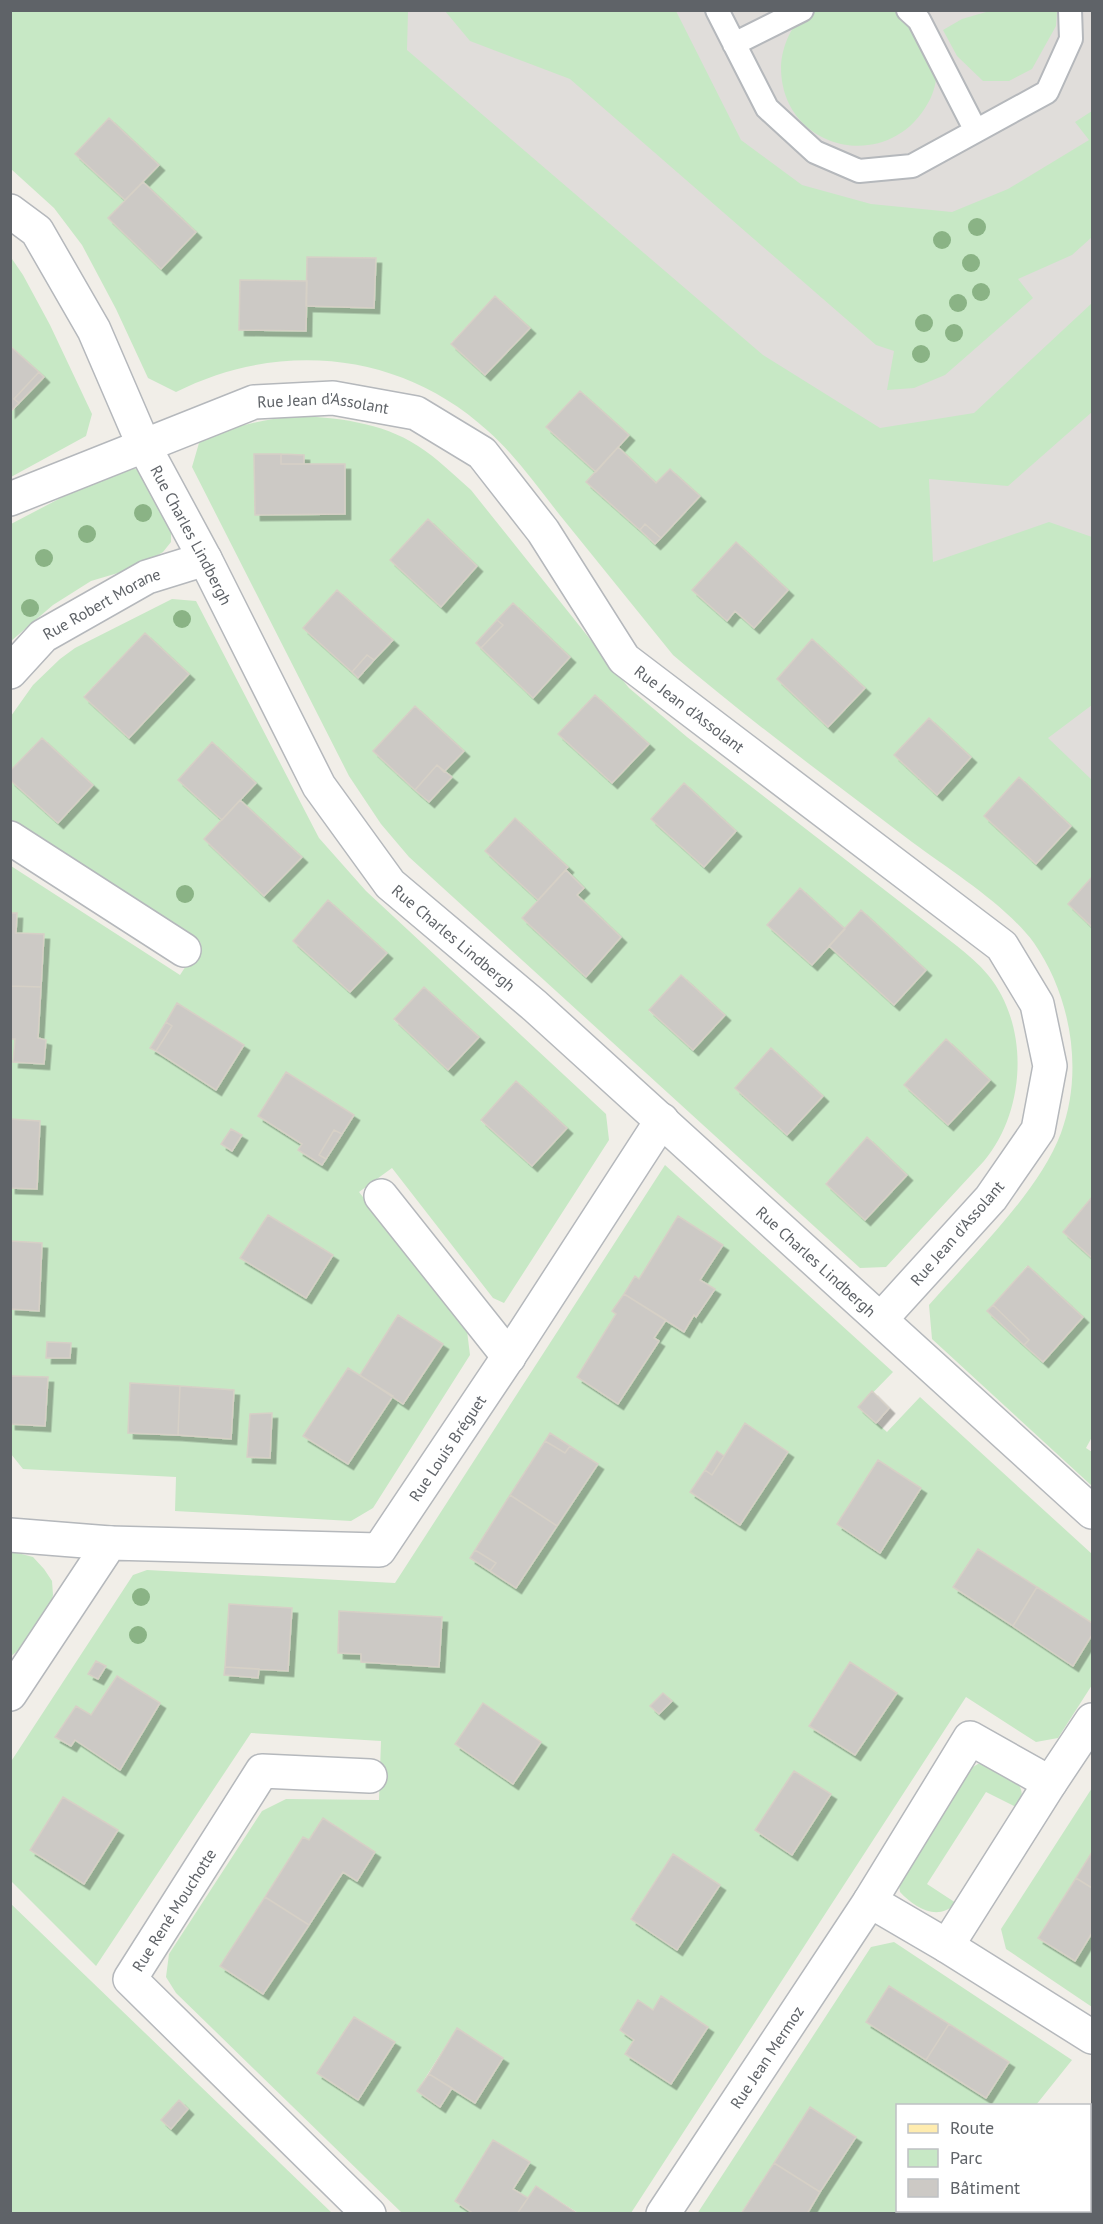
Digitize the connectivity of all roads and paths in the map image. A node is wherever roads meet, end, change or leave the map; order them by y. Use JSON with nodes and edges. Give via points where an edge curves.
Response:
{"nodes":[{"id":1,"x":717,"y":10,"type":"edge"},
{"id":2,"x":802,"y":10,"type":"edge"},
{"id":3,"x":908,"y":10,"type":"edge"},
{"id":4,"x":1070,"y":10,"type":"edge"},
{"id":5,"x":734,"y":44,"type":"junction"},
{"id":6,"x":976,"y":132,"type":"junction"},
{"id":7,"x":10,"y":211,"type":"edge"},
{"id":8,"x":144,"y":446,"type":"junction"},
{"id":9,"x":10,"y":500,"type":"edge"},
{"id":10,"x":205,"y":559,"type":"junction"},
{"id":11,"x":10,"y":672,"type":"edge"},
{"id":12,"x":10,"y":838,"type":"edge"},
{"id":13,"x":184,"y":950,"type":"dead end"},
{"id":14,"x":662,"y":1120,"type":"junction"},
{"id":15,"x":381,"y":1196,"type":"dead end"},
{"id":16,"x":881,"y":1319,"type":"junction"},
{"id":17,"x":509,"y":1357,"type":"junction"},
{"id":18,"x":1092,"y":1512,"type":"edge"},
{"id":19,"x":10,"y":1535,"type":"edge"},
{"id":20,"x":110,"y":1543,"type":"junction"},
{"id":21,"x":10,"y":1694,"type":"edge"},
{"id":22,"x":1092,"y":1720,"type":"edge"},
{"id":23,"x":370,"y":1776,"type":"dead end"},
{"id":24,"x":1050,"y":1783,"type":"junction"},
{"id":25,"x":870,"y":1901,"type":"junction"},
{"id":26,"x":947,"y":1946,"type":"junction"},
{"id":27,"x":1092,"y":2037,"type":"edge"},
{"id":28,"x":369,"y":2214,"type":"edge"},
{"id":29,"x":663,"y":2214,"type":"edge"}],
"edges":[{"from":1,"to":5,"type":"lane"},
{"from":2,"to":5,"type":"lane"},
{"from":3,"to":6,"type":"lane","via":[[924,28]]},
{"from":4,"to":6,"type":"lane","via":[[1071,39],[1047,92]]},
{"from":5,"to":6,"type":"lane","via":[[767,108],[815,153],[859,171],[912,166]]},
{"from":7,"to":8,"type":"street","name":"Rue Charles Lindbergh","via":[[37,231],[66,280],[94,330]]},
{"from":8,"to":9,"type":"street","name":"Rue Jean d'Assolant"},
{"from":8,"to":10,"type":"street","name":"Rue Charles Lindbergh"},
{"from":8,"to":16,"type":"street","name":"Rue Jean d'Assolant","via":[[254,402],[333,398],[416,413],[482,453],[543,531],[624,659],[1002,946],[1037,1004],[1050,1066],[1038,1130],[991,1198]]},
{"from":10,"to":11,"type":"street","name":"Rue Robert Morane","via":[[147,577],[43,636]]},
{"from":10,"to":14,"type":"street","name":"Rue Charles Lindbergh","via":[[319,786],[390,884],[536,1006]]},
{"from":12,"to":13,"type":"street"},
{"from":14,"to":16,"type":"street","name":"Rue Charles Lindbergh"},
{"from":14,"to":17,"type":"street","name":"Rue Louis Bréguet"},
{"from":15,"to":17,"type":"street"},
{"from":16,"to":18,"type":"street","name":"Rue Charles Lindbergh"},
{"from":17,"to":20,"type":"street","name":"Rue Louis Bréguet","via":[[379,1550]]},
{"from":19,"to":20,"type":"street","name":"Rue Louis Bréguet"},
{"from":20,"to":21,"type":"street"},
{"from":22,"to":24,"type":"street"},
{"from":23,"to":28,"type":"street","name":"Rue René Mouchotte","via":[[262,1771],[130,1979]]},
{"from":24,"to":25,"type":"street","name":"Rue Jean Mermoz","via":[[970,1738]]},
{"from":24,"to":26,"type":"street"},
{"from":25,"to":26,"type":"street"},
{"from":25,"to":29,"type":"street","name":"Rue Jean Mermoz"},
{"from":26,"to":27,"type":"street"}]}
